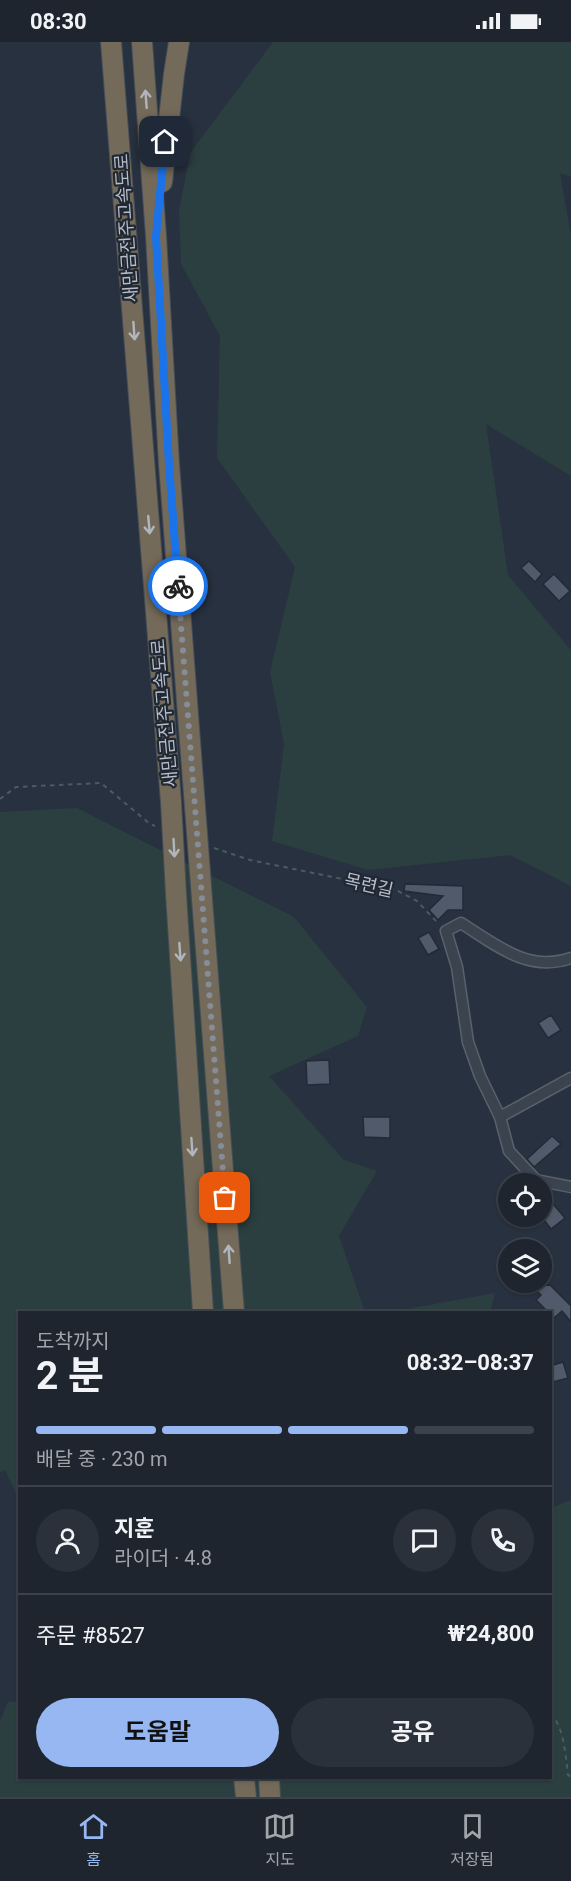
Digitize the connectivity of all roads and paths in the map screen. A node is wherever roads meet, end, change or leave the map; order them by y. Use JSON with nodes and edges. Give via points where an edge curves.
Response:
{"nodes":[{"id":1,"x":111,"y":42,"type":"edge"},
{"id":2,"x":142,"y":42,"type":"edge"},
{"id":3,"x":180,"y":42,"type":"edge"},
{"id":4,"x":156,"y":236,"type":"junction"},
{"id":5,"x":0,"y":799,"type":"edge"},
{"id":6,"x":160,"y":828,"type":"dead end"},
{"id":7,"x":211,"y":847,"type":"dead end"},
{"id":8,"x":446,"y":931,"type":"junction"},
{"id":9,"x":571,"y":958,"type":"edge"},
{"id":10,"x":571,"y":1078,"type":"edge"},
{"id":11,"x":500,"y":1117,"type":"junction"},
{"id":12,"x":571,"y":1187,"type":"edge"},
{"id":13,"x":203,"y":1311,"type":"edge"},
{"id":14,"x":234,"y":1311,"type":"edge"},
{"id":15,"x":552,"y":1716,"type":"edge"},
{"id":16,"x":571,"y":1777,"type":"edge"},
{"id":17,"x":244,"y":1779,"type":"edge"},
{"id":18,"x":269,"y":1779,"type":"edge"},
{"id":19,"x":246,"y":1797,"type":"edge"},
{"id":20,"x":270,"y":1797,"type":"edge"}],
"edges":[{"from":1,"to":13,"type":"highway","name":"새만금전주고속도로","one_way":true,"bridge":true,"via":[[171,802]]},
{"from":4,"to":2,"type":"highway","name":"새만금전주고속도로","one_way":true},
{"from":3,"to":4,"type":"highway"},
{"from":14,"to":4,"type":"highway","name":"새만금전주고속도로","one_way":true,"bridge":true,"via":[[169,464]]},
{"from":5,"to":6,"type":"path","via":[[16,787],[100,783]]},
{"from":7,"to":8,"type":"path","name":"목련길","via":[[250,860],[396,890],[417,901]]},
{"from":8,"to":9,"type":"street","via":[[461,923],[517,957],[540,964]]},
{"from":8,"to":11,"type":"street","via":[[457,967],[468,1042]]},
{"from":10,"to":11,"type":"street"},
{"from":11,"to":12,"type":"street","via":[[509,1151],[536,1180]]},
{"from":15,"to":16,"type":"path","via":[[563,1740]]},
{"from":17,"to":19,"type":"highway"},
{"from":18,"to":20,"type":"highway"}]}
